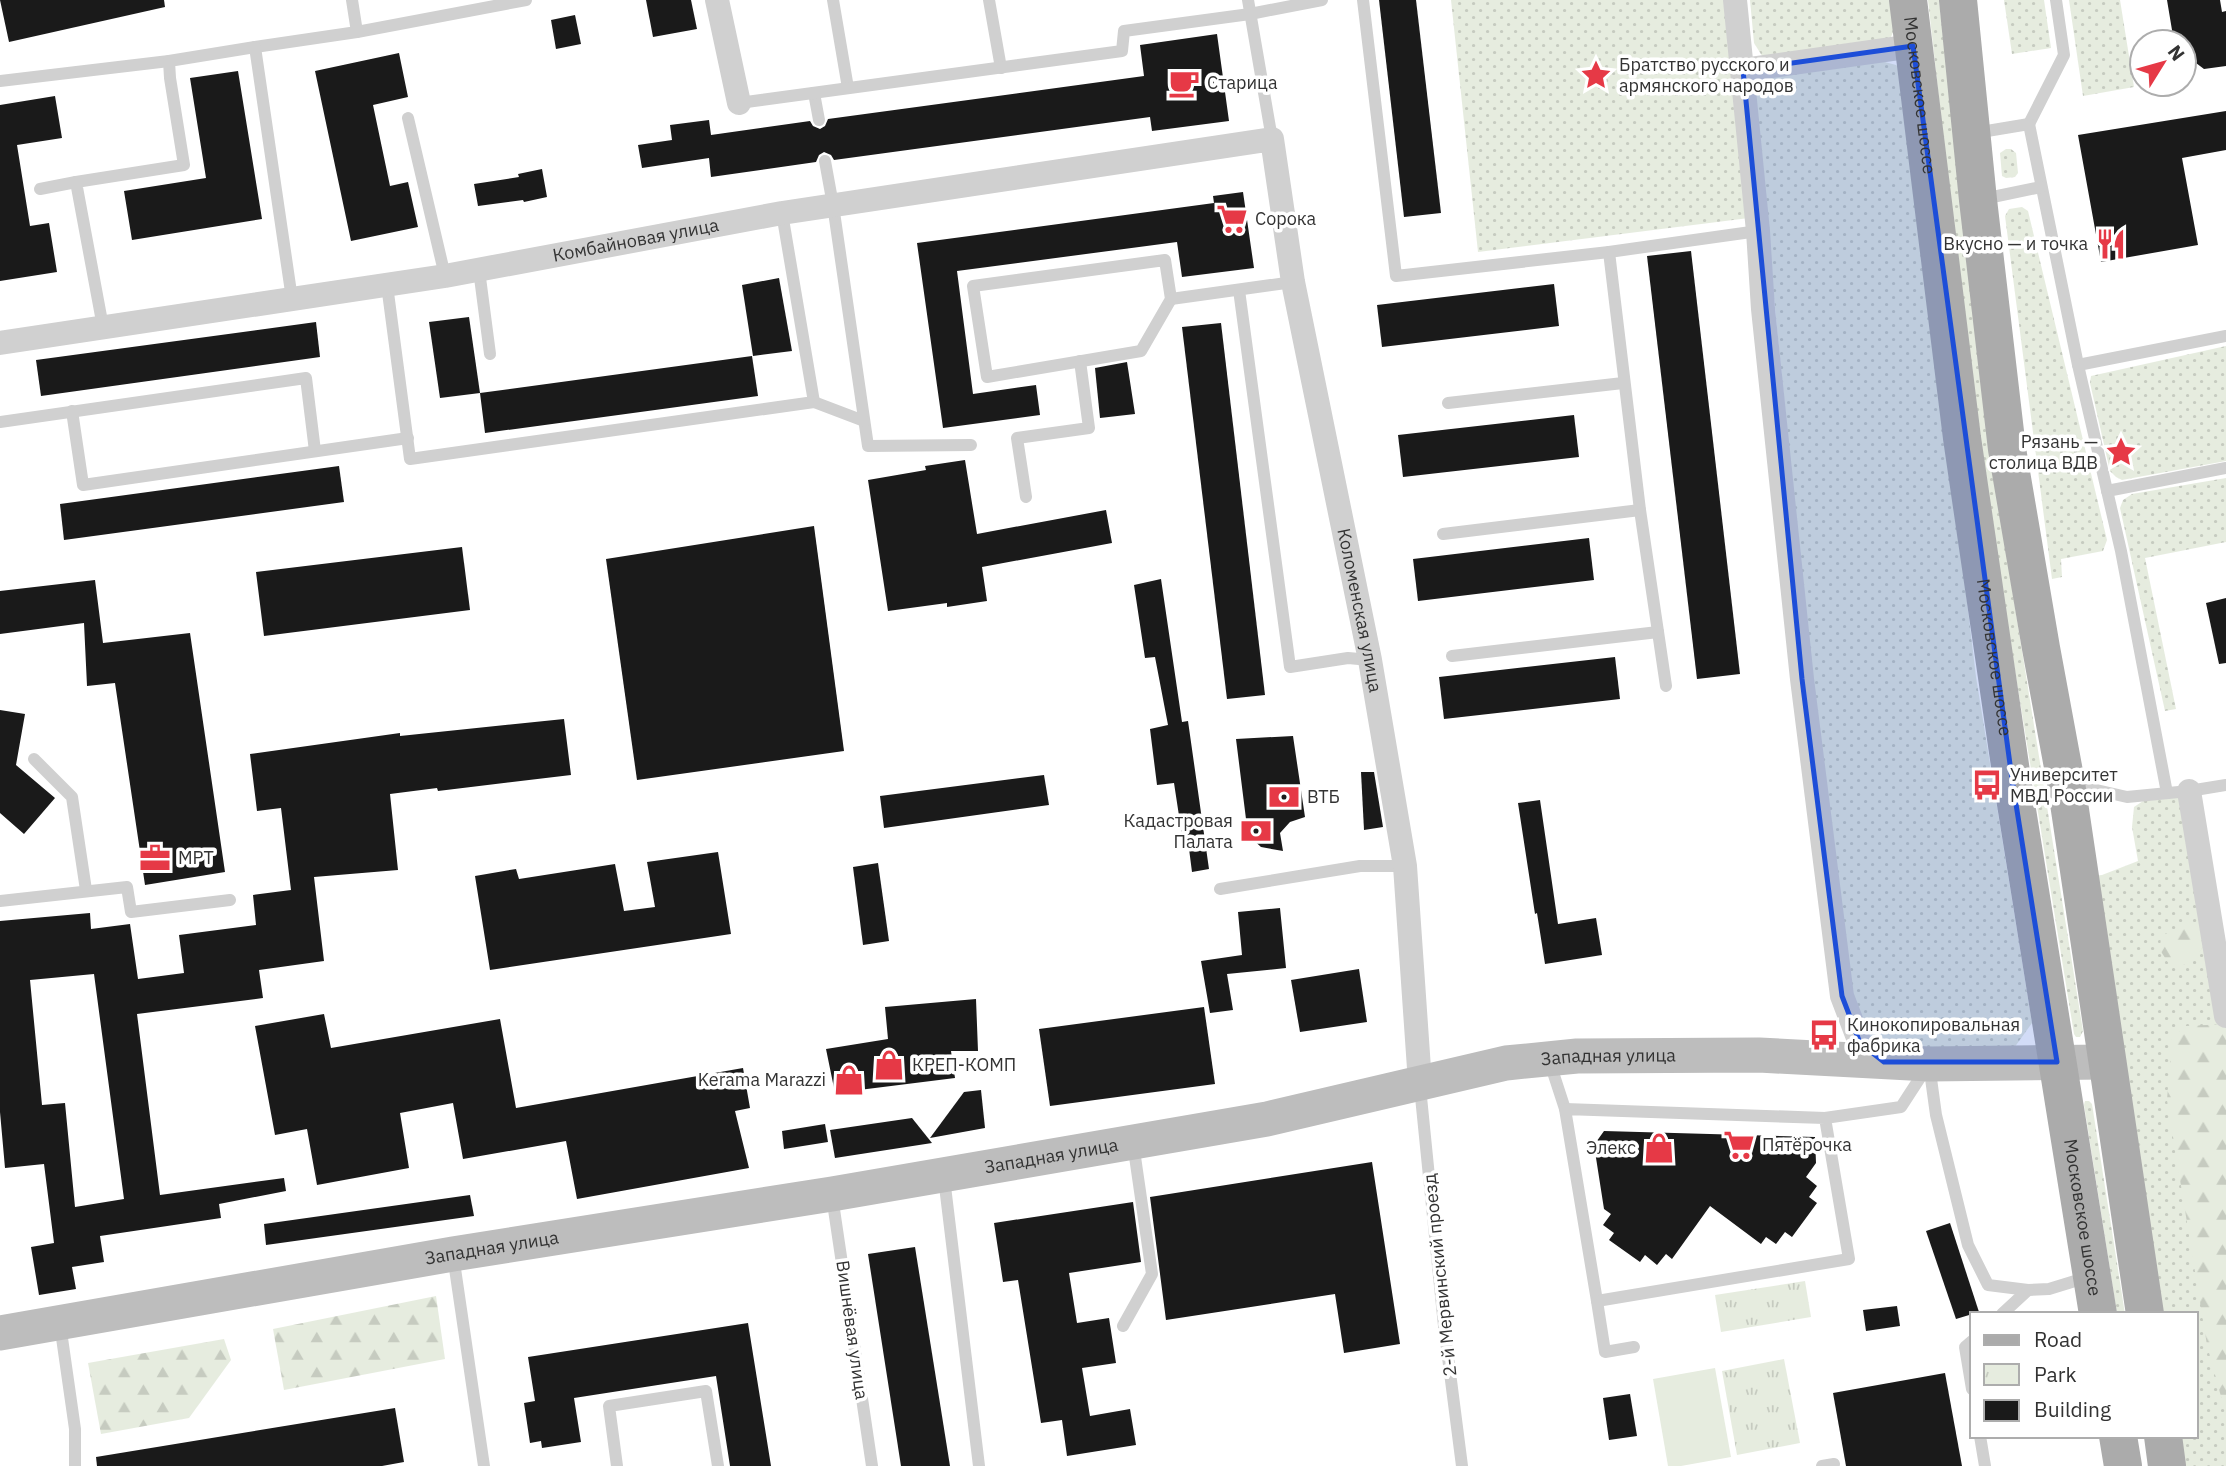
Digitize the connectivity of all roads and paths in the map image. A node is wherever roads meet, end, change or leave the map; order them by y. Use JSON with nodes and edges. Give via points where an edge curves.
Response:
{"nodes":[{"id":1,"x":352,"y":0,"type":"edge"},
{"id":2,"x":526,"y":0,"type":"edge"},
{"id":3,"x":717,"y":0,"type":"edge"},
{"id":4,"x":833,"y":0,"type":"edge"},
{"id":5,"x":989,"y":0,"type":"edge"},
{"id":6,"x":1248,"y":0,"type":"edge"},
{"id":7,"x":1322,"y":0,"type":"edge"},
{"id":8,"x":1363,"y":0,"type":"edge"},
{"id":9,"x":1735,"y":0,"type":"edge"},
{"id":10,"x":1908,"y":0,"type":"edge"},
{"id":11,"x":1958,"y":0,"type":"edge"},
{"id":12,"x":2056,"y":0,"type":"edge"},
{"id":13,"x":1250,"y":14,"type":"junction"},
{"id":14,"x":357,"y":32,"type":"junction"},
{"id":15,"x":255,"y":47,"type":"junction"},
{"id":16,"x":1913,"y":47,"type":"junction"},
{"id":17,"x":169,"y":61,"type":"junction"},
{"id":18,"x":1002,"y":68,"type":"junction"},
{"id":19,"x":1743,"y":70,"type":"junction"},
{"id":20,"x":0,"y":81,"type":"edge"},
{"id":21,"x":848,"y":89,"type":"junction"},
{"id":22,"x":814,"y":93,"type":"junction"},
{"id":23,"x":739,"y":103,"type":"joint"},
{"id":24,"x":408,"y":118,"type":"dead end"},
{"id":25,"x":819,"y":120,"type":"dead end"},
{"id":26,"x":2029,"y":124,"type":"junction"},
{"id":27,"x":1971,"y":133,"type":"junction"},
{"id":28,"x":1272,"y":139,"type":"junction"},
{"id":29,"x":825,"y":161,"type":"dead end"},
{"id":30,"x":76,"y":182,"type":"junction"},
{"id":31,"x":2041,"y":187,"type":"junction"},
{"id":32,"x":40,"y":189,"type":"dead end"},
{"id":33,"x":1978,"y":200,"type":"junction"},
{"id":34,"x":834,"y":205,"type":"junction"},
{"id":35,"x":782,"y":213,"type":"junction"},
{"id":36,"x":1758,"y":231,"type":"junction"},
{"id":37,"x":1609,"y":252,"type":"junction"},
{"id":38,"x":479,"y":270,"type":"junction"},
{"id":39,"x":445,"y":276,"type":"junction"},
{"id":40,"x":1293,"y":282,"type":"junction"},
{"id":41,"x":387,"y":285,"type":"junction"},
{"id":42,"x":1239,"y":290,"type":"junction"},
{"id":43,"x":292,"y":299,"type":"junction"},
{"id":44,"x":1171,"y":299,"type":"junction"},
{"id":45,"x":103,"y":327,"type":"junction"},
{"id":46,"x":2226,"y":336,"type":"edge"},
{"id":47,"x":0,"y":343,"type":"edge"},
{"id":48,"x":491,"y":354,"type":"dead end"},
{"id":49,"x":1080,"y":361,"type":"junction"},
{"id":50,"x":2078,"y":365,"type":"junction"},
{"id":51,"x":1623,"y":383,"type":"junction"},
{"id":52,"x":814,"y":402,"type":"junction"},
{"id":53,"x":1448,"y":403,"type":"dead end"},
{"id":54,"x":72,"y":411,"type":"junction"},
{"id":55,"x":0,"y":422,"type":"edge"},
{"id":56,"x":864,"y":422,"type":"junction"},
{"id":57,"x":408,"y":438,"type":"junction"},
{"id":58,"x":971,"y":445,"type":"dead end"},
{"id":59,"x":316,"y":451,"type":"junction"},
{"id":60,"x":2226,"y":468,"type":"edge"},
{"id":61,"x":2107,"y":491,"type":"junction"},
{"id":62,"x":1026,"y":497,"type":"dead end"},
{"id":63,"x":1640,"y":510,"type":"junction"},
{"id":64,"x":1443,"y":534,"type":"dead end"},
{"id":65,"x":1658,"y":632,"type":"junction"},
{"id":66,"x":1452,"y":656,"type":"dead end"},
{"id":67,"x":1370,"y":660,"type":"junction"},
{"id":68,"x":1666,"y":686,"type":"dead end"},
{"id":69,"x":34,"y":759,"type":"dead end"},
{"id":70,"x":2066,"y":783,"type":"junction"},
{"id":71,"x":2226,"y":785,"type":"edge"},
{"id":72,"x":2178,"y":792,"type":"junction"},
{"id":73,"x":1405,"y":866,"type":"junction"},
{"id":74,"x":1220,"y":889,"type":"dead end"},
{"id":75,"x":86,"y":890,"type":"junction"},
{"id":76,"x":230,"y":900,"type":"dead end"},
{"id":77,"x":0,"y":901,"type":"edge"},
{"id":78,"x":2226,"y":1016,"type":"edge"},
{"id":79,"x":1549,"y":1058,"type":"junction"},
{"id":80,"x":1884,"y":1062,"type":"junction"},
{"id":81,"x":2057,"y":1062,"type":"junction"},
{"id":82,"x":2108,"y":1062,"type":"junction"},
{"id":83,"x":1929,"y":1064,"type":"junction"},
{"id":84,"x":1420,"y":1083,"type":"junction"},
{"id":85,"x":1564,"y":1109,"type":"junction"},
{"id":86,"x":1825,"y":1118,"type":"junction"},
{"id":87,"x":1133,"y":1143,"type":"junction"},
{"id":88,"x":944,"y":1174,"type":"junction"},
{"id":89,"x":832,"y":1194,"type":"junction"},
{"id":90,"x":453,"y":1254,"type":"junction"},
{"id":91,"x":2092,"y":1276,"type":"junction"},
{"id":92,"x":2028,"y":1290,"type":"junction"},
{"id":93,"x":1597,"y":1301,"type":"junction"},
{"id":94,"x":2004,"y":1312,"type":"edge"},
{"id":95,"x":2098,"y":1312,"type":"edge"},
{"id":96,"x":2145,"y":1312,"type":"edge"},
{"id":97,"x":60,"y":1322,"type":"junction"},
{"id":98,"x":1123,"y":1326,"type":"dead end"},
{"id":99,"x":0,"y":1333,"type":"edge"},
{"id":100,"x":1970,"y":1343,"type":"edge"},
{"id":101,"x":1634,"y":1348,"type":"dead end"},
{"id":102,"x":1970,"y":1377,"type":"edge"},
{"id":103,"x":1980,"y":1438,"type":"edge"},
{"id":104,"x":2118,"y":1438,"type":"edge"},
{"id":105,"x":2163,"y":1438,"type":"edge"},
{"id":106,"x":75,"y":1466,"type":"edge"},
{"id":107,"x":484,"y":1466,"type":"edge"},
{"id":108,"x":617,"y":1466,"type":"edge"},
{"id":109,"x":718,"y":1466,"type":"edge"},
{"id":110,"x":872,"y":1466,"type":"edge"},
{"id":111,"x":979,"y":1466,"type":"edge"},
{"id":112,"x":1462,"y":1466,"type":"edge"},
{"id":113,"x":1985,"y":1466,"type":"edge"},
{"id":114,"x":2123,"y":1466,"type":"edge"},
{"id":115,"x":2167,"y":1466,"type":"edge"}],
"edges":[{"from":1,"to":14,"type":"lane"},
{"from":2,"to":14,"type":"lane"},
{"from":3,"to":23,"type":"street"},
{"from":4,"to":21,"type":"lane"},
{"from":5,"to":18,"type":"lane"},
{"from":6,"to":13,"type":"lane"},
{"from":7,"to":13,"type":"lane"},
{"from":8,"to":37,"type":"lane","via":[[1396,276]]},
{"from":9,"to":19,"type":"street"},
{"from":10,"to":16,"type":"main road","name":"Московское шоссе"},
{"from":11,"to":27,"type":"main road"},
{"from":12,"to":26,"type":"lane","via":[[2064,55]]},
{"from":13,"to":18,"type":"lane","via":[[1124,31],[1122,51]]},
{"from":13,"to":28,"type":"lane"},
{"from":14,"to":15,"type":"lane"},
{"from":15,"to":17,"type":"lane"},
{"from":15,"to":43,"type":"lane"},
{"from":16,"to":19,"type":"street"},
{"from":16,"to":81,"type":"main road","name":"Московское шоссе","via":[[1962,438]]},
{"from":17,"to":20,"type":"lane"},
{"from":17,"to":30,"type":"lane","via":[[184,164]]},
{"from":18,"to":21,"type":"lane"},
{"from":19,"to":36,"type":"street"},
{"from":21,"to":22,"type":"lane"},
{"from":22,"to":23,"type":"lane"},
{"from":22,"to":25,"type":"lane"},
{"from":24,"to":39,"type":"lane"},
{"from":26,"to":27,"type":"lane"},
{"from":26,"to":31,"type":"lane"},
{"from":27,"to":33,"type":"main road"},
{"from":28,"to":34,"type":"street","name":"Комбайновая улица"},
{"from":28,"to":40,"type":"street","name":"Коломенская улица"},
{"from":29,"to":34,"type":"lane"},
{"from":30,"to":32,"type":"lane"},
{"from":30,"to":45,"type":"lane"},
{"from":31,"to":33,"type":"lane"},
{"from":31,"to":50,"type":"lane"},
{"from":33,"to":70,"type":"main road","via":[[2007,449]]},
{"from":34,"to":35,"type":"street","name":"Комбайновая улица"},
{"from":34,"to":56,"type":"lane"},
{"from":35,"to":38,"type":"street","name":"Комбайновая улица"},
{"from":35,"to":52,"type":"lane"},
{"from":36,"to":37,"type":"lane"},
{"from":36,"to":80,"type":"street","via":[[1802,679],[1842,996],[1860,1043]]},
{"from":37,"to":51,"type":"lane"},
{"from":38,"to":39,"type":"street","name":"Комбайновая улица"},
{"from":38,"to":48,"type":"lane"},
{"from":39,"to":41,"type":"street","name":"Комбайновая улица"},
{"from":40,"to":42,"type":"lane"},
{"from":40,"to":67,"type":"street","name":"Коломенская улица"},
{"from":41,"to":43,"type":"street","name":"Комбайновая улица"},
{"from":41,"to":57,"type":"lane"},
{"from":42,"to":44,"type":"lane"},
{"from":42,"to":67,"type":"lane","via":[[1290,667],[1349,658]]},
{"from":43,"to":45,"type":"street","name":"Комбайновая улица"},
{"from":44,"to":49,"type":"lane","via":[[1141,351]]},
{"from":44,"to":49,"type":"lane","via":[[1165,260],[973,286],[987,377]]},
{"from":45,"to":47,"type":"street","name":"Комбайновая улица"},
{"from":46,"to":50,"type":"lane"},
{"from":49,"to":62,"type":"lane","via":[[1089,428],[1017,438]]},
{"from":50,"to":61,"type":"lane"},
{"from":51,"to":53,"type":"lane"},
{"from":51,"to":63,"type":"lane"},
{"from":52,"to":56,"type":"lane"},
{"from":52,"to":57,"type":"lane","via":[[410,459]]},
{"from":54,"to":55,"type":"lane"},
{"from":54,"to":59,"type":"lane","via":[[83,485]]},
{"from":54,"to":59,"type":"lane","via":[[306,377]]},
{"from":56,"to":58,"type":"lane","via":[[868,446]]},
{"from":57,"to":59,"type":"lane"},
{"from":60,"to":61,"type":"lane"},
{"from":61,"to":72,"type":"lane"},
{"from":63,"to":64,"type":"lane"},
{"from":63,"to":65,"type":"lane"},
{"from":65,"to":66,"type":"lane"},
{"from":65,"to":68,"type":"lane"},
{"from":67,"to":73,"type":"street","name":"Коломенская улица"},
{"from":69,"to":75,"type":"lane","via":[[72,797]]},
{"from":70,"to":72,"type":"lane","via":[[2127,797]]},
{"from":70,"to":82,"type":"main road"},
{"from":71,"to":72,"type":"lane"},
{"from":72,"to":78,"type":"street"},
{"from":73,"to":74,"type":"lane","via":[[1360,866]]},
{"from":73,"to":84,"type":"street","name":"Коломенская улица"},
{"from":75,"to":76,"type":"lane","via":[[127,887],[131,912]]},
{"from":75,"to":77,"type":"lane"},
{"from":79,"to":80,"type":"street","name":"Западная улица","via":[[1759,1055]]},
{"from":79,"to":84,"type":"street","name":"Западная улица"},
{"from":79,"to":85,"type":"lane"},
{"from":80,"to":83,"type":"street","name":"Западная улица"},
{"from":81,"to":82,"type":"street","name":"Западная улица"},
{"from":81,"to":83,"type":"street","name":"Западная улица"},
{"from":81,"to":91,"type":"main road","name":"Московское шоссе"},
{"from":82,"to":96,"type":"main road"},
{"from":83,"to":86,"type":"lane","via":[[1901,1107]]},
{"from":83,"to":92,"type":"lane","via":[[1936,1115],[1968,1245],[1988,1285]]},
{"from":84,"to":87,"type":"street","name":"Западная улица","via":[[1267,1119]]},
{"from":84,"to":112,"type":"lane","name":"2-й Мервинский проезд"},
{"from":85,"to":86,"type":"lane"},
{"from":85,"to":93,"type":"lane"},
{"from":86,"to":93,"type":"lane","via":[[1849,1259]]},
{"from":87,"to":88,"type":"street","name":"Западная улица"},
{"from":87,"to":98,"type":"lane","via":[[1152,1273]]},
{"from":88,"to":89,"type":"street","name":"Западная улица"},
{"from":88,"to":111,"type":"lane"},
{"from":89,"to":90,"type":"street","name":"Западная улица"},
{"from":89,"to":110,"type":"lane","name":"Вишнёвая улица"},
{"from":90,"to":97,"type":"street","name":"Западная улица"},
{"from":90,"to":107,"type":"lane"},
{"from":91,"to":92,"type":"lane","via":[[2049,1289]]},
{"from":91,"to":95,"type":"main road","name":"Московское шоссе"},
{"from":92,"to":94,"type":"lane"},
{"from":93,"to":101,"type":"lane","via":[[1605,1352]]},
{"from":97,"to":99,"type":"street","name":"Западная улица"},
{"from":97,"to":106,"type":"lane","via":[[75,1429]]},
{"from":100,"to":102,"type":"lane","via":[[1965,1347]]},
{"from":103,"to":113,"type":"lane"},
{"from":104,"to":114,"type":"main road"},
{"from":105,"to":115,"type":"main road"},
{"from":108,"to":109,"type":"lane","via":[[609,1406],[706,1391]]}]}
